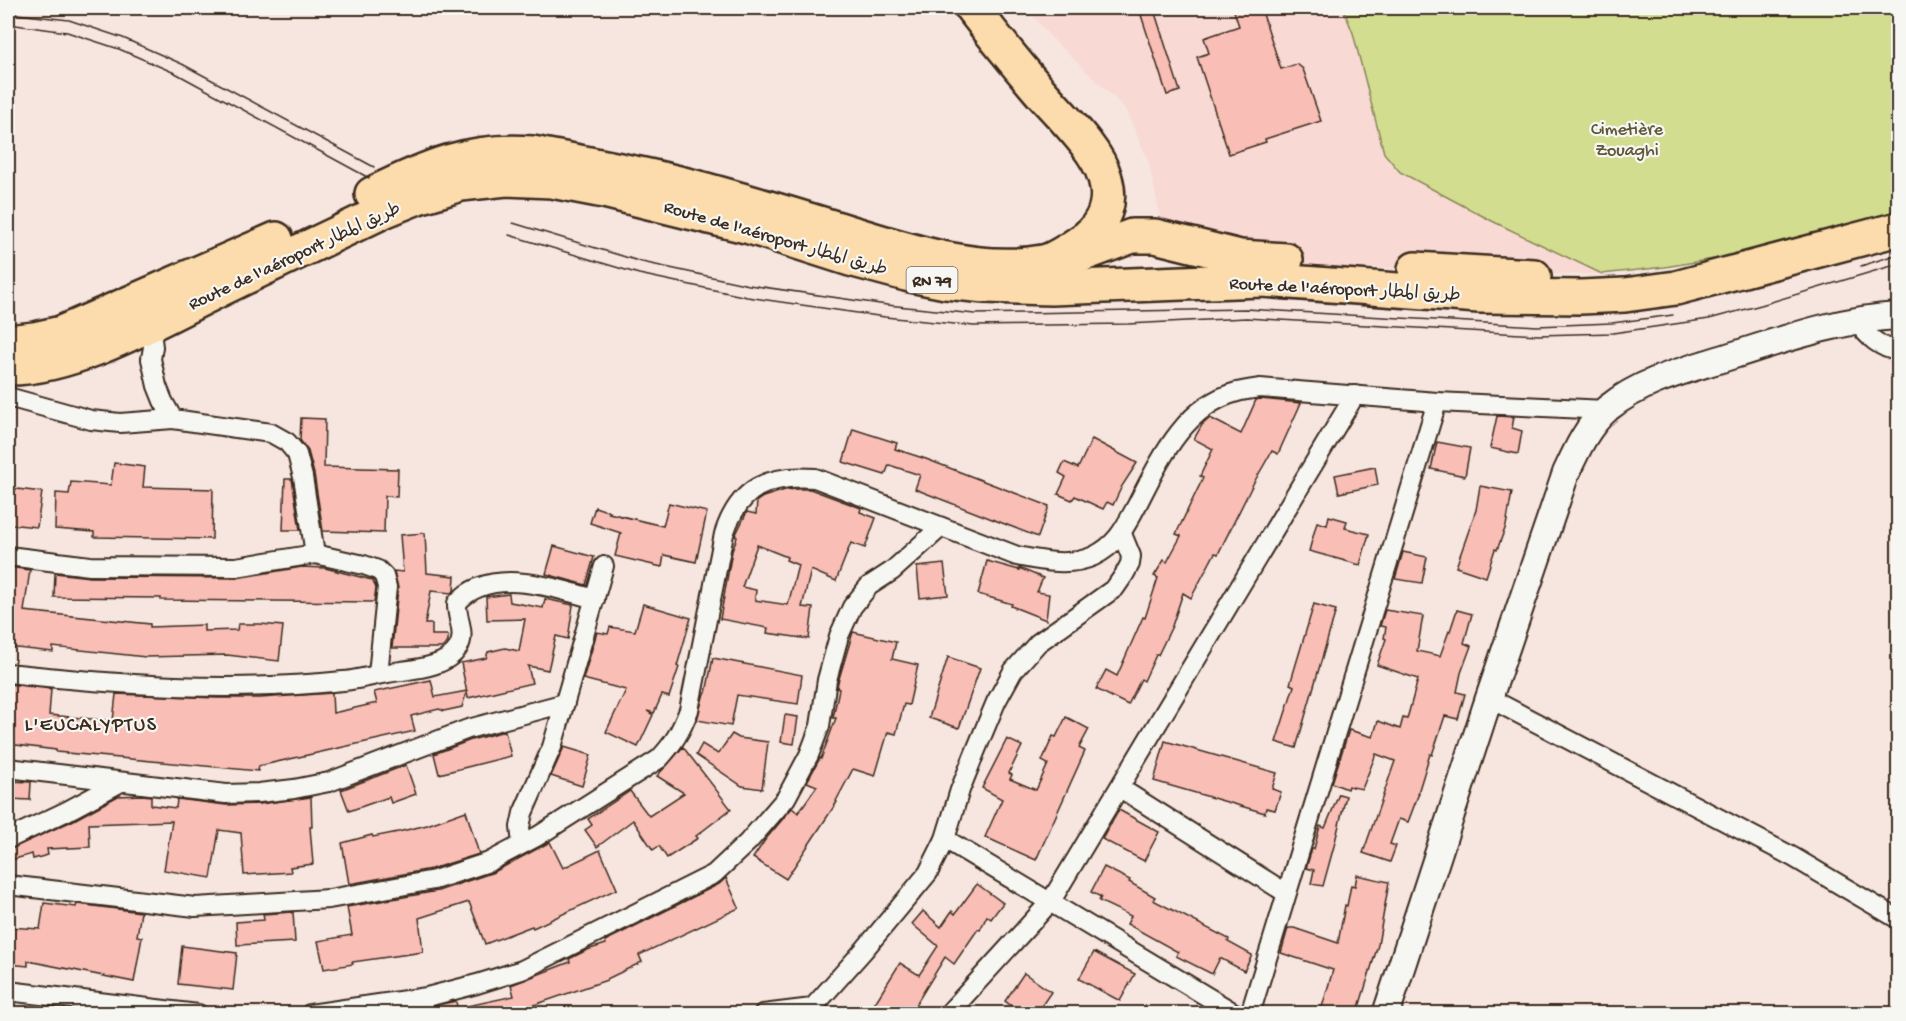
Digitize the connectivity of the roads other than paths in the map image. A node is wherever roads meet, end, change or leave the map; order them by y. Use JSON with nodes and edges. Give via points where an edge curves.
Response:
{"nodes":[{"id":1,"x":972,"y":8,"type":"edge"},
{"id":2,"x":1899,"y":209,"type":"edge"},
{"id":3,"x":1899,"y":229,"type":"edge"},
{"id":4,"x":1045,"y":261,"type":"junction"},
{"id":5,"x":1899,"y":316,"type":"edge"},
{"id":6,"x":1857,"y":322,"type":"junction"},
{"id":7,"x":150,"y":324,"type":"junction"},
{"id":8,"x":8,"y":342,"type":"edge"},
{"id":9,"x":1899,"y":351,"type":"edge"},
{"id":10,"x":8,"y":368,"type":"edge"},
{"id":11,"x":1355,"y":396,"type":"junction"},
{"id":12,"x":8,"y":398,"type":"edge"},
{"id":13,"x":1437,"y":402,"type":"junction"},
{"id":14,"x":1606,"y":410,"type":"junction"},
{"id":15,"x":173,"y":419,"type":"junction"},
{"id":16,"x":941,"y":527,"type":"junction"},
{"id":17,"x":1122,"y":534,"type":"junction"},
{"id":18,"x":315,"y":554,"type":"junction"},
{"id":19,"x":8,"y":556,"type":"edge"},
{"id":20,"x":604,"y":566,"type":"dead end"},
{"id":21,"x":595,"y":599,"type":"junction"},
{"id":22,"x":8,"y":673,"type":"edge"},
{"id":23,"x":378,"y":674,"type":"junction"},
{"id":24,"x":1489,"y":698,"type":"junction"},
{"id":25,"x":565,"y":703,"type":"junction"},
{"id":26,"x":8,"y":768,"type":"edge"},
{"id":27,"x":121,"y":782,"type":"junction"},
{"id":28,"x":1120,"y":788,"type":"junction"},
{"id":29,"x":8,"y":839,"type":"edge"},
{"id":30,"x":945,"y":839,"type":"junction"},
{"id":31,"x":522,"y":844,"type":"junction"},
{"id":32,"x":8,"y":885,"type":"edge"},
{"id":33,"x":1286,"y":893,"type":"junction"},
{"id":34,"x":1051,"y":901,"type":"junction"},
{"id":35,"x":1899,"y":919,"type":"edge"},
{"id":36,"x":8,"y":991,"type":"edge"},
{"id":37,"x":345,"y":1011,"type":"edge"},
{"id":38,"x":810,"y":1011,"type":"edge"},
{"id":39,"x":958,"y":1011,"type":"edge"},
{"id":40,"x":198,"y":1014,"type":"edge"},
{"id":41,"x":310,"y":1014,"type":"edge"},
{"id":42,"x":763,"y":1014,"type":"edge"},
{"id":43,"x":1236,"y":1014,"type":"edge"},
{"id":44,"x":1250,"y":1014,"type":"edge"},
{"id":45,"x":1386,"y":1014,"type":"edge"}],
"edges":[{"from":1,"to":4,"type":"highway","name":"Route de l'aéroport طريق المطار","number":"RN 79","via":[[1077,133],[1105,177],[1107,211],[1100,222],[1079,243]]},
{"from":2,"to":4,"type":"highway","via":[[1675,266],[1569,278],[1240,257],[1155,236],[1132,236],[1081,255]]},
{"from":3,"to":7,"type":"highway","name":"Route de l'aéroport طريق المطار","number":"RN 79","via":[[1676,288],[1625,295],[1479,296],[1262,280],[1051,288],[946,282],[906,274],[750,227],[604,191],[552,181],[506,179],[461,184],[386,210]]},
{"from":4,"to":8,"type":"highway","name":"Route de l'aéroport طريق المطار","number":"RN 79","via":[[1007,266],[929,256],[687,185],[508,151],[437,164],[61,333]]},
{"from":5,"to":6,"type":"street"},
{"from":6,"to":9,"type":"street","via":[[1868,336],[1887,349]]},
{"from":6,"to":14,"type":"street","via":[[1819,329],[1659,378]]},
{"from":7,"to":10,"type":"highway","name":"Route de l'aéroport طريق المطار","number":"RN 79","via":[[53,363]]},
{"from":7,"to":15,"type":"street","via":[[157,386]]},
{"from":11,"to":13,"type":"street"},
{"from":11,"to":17,"type":"street","via":[[1260,388],[1236,392],[1208,405],[1188,421],[1164,454]]},
{"from":11,"to":28,"type":"street"},
{"from":12,"to":15,"type":"street","via":[[91,420],[120,423]]},
{"from":13,"to":14,"type":"street"},
{"from":13,"to":33,"type":"street"},
{"from":14,"to":24,"type":"street","via":[[1582,438],[1566,472]]},
{"from":15,"to":18,"type":"street","via":[[271,433],[287,442],[297,454],[303,477]]},
{"from":16,"to":17,"type":"street","via":[[1017,556],[1064,562],[1093,556]]},
{"from":16,"to":31,"type":"street","via":[[815,478],[793,476],[749,491],[729,518],[724,534],[689,710],[673,744],[659,759]]},
{"from":16,"to":37,"type":"street","via":[[869,586],[852,607],[839,636],[820,726],[809,755],[786,798],[714,874],[522,970],[427,997]]},
{"from":17,"to":30,"type":"street","via":[[1131,556],[1130,564],[1115,588],[1038,644],[1012,671],[960,790]]},
{"from":18,"to":19,"type":"street","via":[[236,567],[90,566]]},
{"from":18,"to":23,"type":"street","via":[[364,565],[384,576],[387,587]]},
{"from":20,"to":21,"type":"street"},
{"from":21,"to":23,"type":"street","via":[[535,583],[500,583],[474,589],[457,603],[460,641],[458,649],[446,660]]},
{"from":21,"to":25,"type":"street"},
{"from":22,"to":23,"type":"street","via":[[192,688],[323,683]]},
{"from":24,"to":35,"type":"street","via":[[1793,857]]},
{"from":24,"to":45,"type":"street"},
{"from":25,"to":27,"type":"street","via":[[468,729],[329,782],[294,789],[226,794]]},
{"from":25,"to":31,"type":"street","via":[[552,747],[523,813]]},
{"from":26,"to":27,"type":"street"},
{"from":27,"to":29,"type":"street"},
{"from":28,"to":33,"type":"street"},
{"from":28,"to":34,"type":"street"},
{"from":30,"to":34,"type":"street"},
{"from":30,"to":38,"type":"street","via":[[928,873]]},
{"from":31,"to":32,"type":"street","via":[[489,862],[434,880],[329,899],[195,907]]},
{"from":33,"to":44,"type":"street"},
{"from":34,"to":39,"type":"street"},
{"from":34,"to":43,"type":"street"},
{"from":36,"to":40,"type":"street"},
{"from":37,"to":41,"type":"street"},
{"from":38,"to":42,"type":"street"}]}
